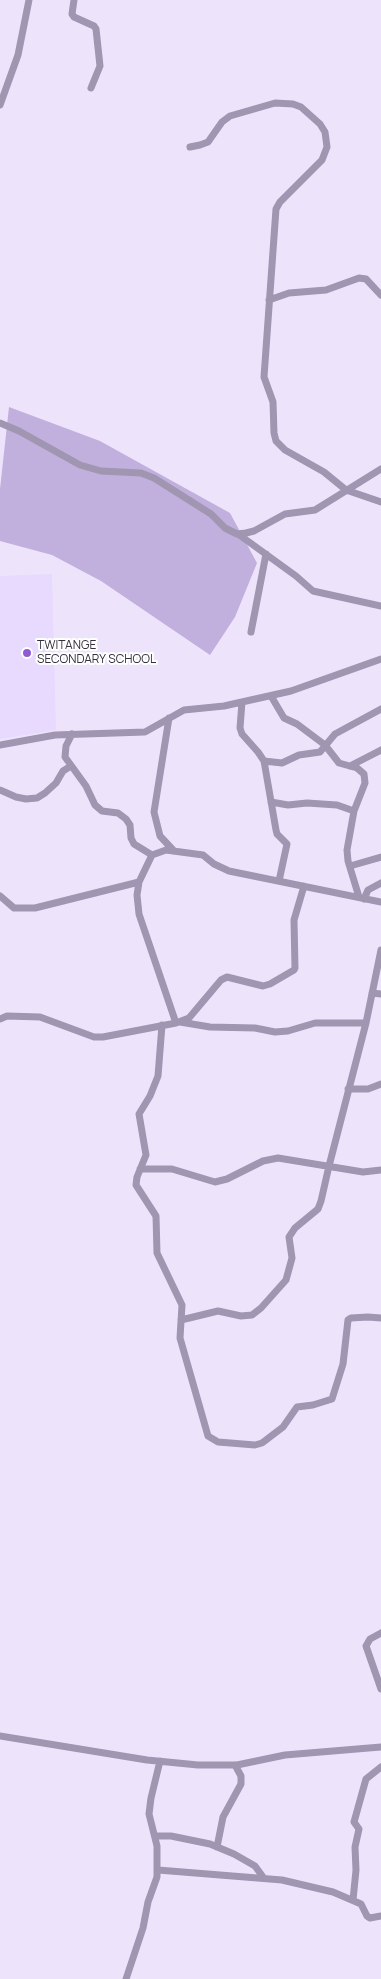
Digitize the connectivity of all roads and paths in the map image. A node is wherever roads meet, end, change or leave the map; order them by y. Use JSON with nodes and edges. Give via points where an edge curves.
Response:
{"nodes":[{"id":1,"x":29,"y":0,"type":"edge"},
{"id":2,"x":74,"y":0,"type":"edge"},
{"id":3,"x":91,"y":88,"type":"dead end"},
{"id":4,"x":0,"y":105,"type":"edge"},
{"id":5,"x":190,"y":147,"type":"dead end"},
{"id":6,"x":381,"y":295,"type":"edge"},
{"id":7,"x":269,"y":300,"type":"junction"},
{"id":8,"x":0,"y":423,"type":"edge"},
{"id":9,"x":381,"y":469,"type":"edge"},
{"id":10,"x":346,"y":490,"type":"junction"},
{"id":11,"x":381,"y":502,"type":"edge"},
{"id":12,"x":238,"y":534,"type":"junction"},
{"id":13,"x":266,"y":554,"type":"junction"},
{"id":14,"x":381,"y":606,"type":"edge"},
{"id":15,"x":251,"y":632,"type":"dead end"},
{"id":16,"x":381,"y":659,"type":"edge"},
{"id":17,"x":272,"y":696,"type":"junction"},
{"id":18,"x":242,"y":702,"type":"junction"},
{"id":19,"x":381,"y":709,"type":"edge"},
{"id":20,"x":169,"y":718,"type":"junction"},
{"id":21,"x":72,"y":734,"type":"junction"},
{"id":22,"x":0,"y":744,"type":"edge"},
{"id":23,"x":325,"y":745,"type":"junction"},
{"id":24,"x":381,"y":750,"type":"edge"},
{"id":25,"x":264,"y":761,"type":"junction"},
{"id":26,"x":71,"y":766,"type":"junction"},
{"id":27,"x":350,"y":766,"type":"junction"},
{"id":28,"x":0,"y":790,"type":"edge"},
{"id":29,"x":271,"y":802,"type":"junction"},
{"id":30,"x":354,"y":811,"type":"junction"},
{"id":31,"x":174,"y":851,"type":"junction"},
{"id":32,"x":152,"y":855,"type":"junction"},
{"id":33,"x":381,"y":856,"type":"edge"},
{"id":34,"x":350,"y":866,"type":"junction"},
{"id":35,"x":278,"y":881,"type":"junction"},
{"id":36,"x":139,"y":882,"type":"junction"},
{"id":37,"x":381,"y":883,"type":"edge"},
{"id":38,"x":304,"y":886,"type":"junction"},
{"id":39,"x":0,"y":896,"type":"edge"},
{"id":40,"x":362,"y":898,"type":"junction"},
{"id":41,"x":381,"y":902,"type":"edge"},
{"id":42,"x":381,"y":950,"type":"edge"},
{"id":43,"x":372,"y":993,"type":"junction"},
{"id":44,"x":381,"y":994,"type":"edge"},
{"id":45,"x":0,"y":1018,"type":"edge"},
{"id":46,"x":178,"y":1022,"type":"junction"},
{"id":47,"x":366,"y":1024,"type":"junction"},
{"id":48,"x":162,"y":1026,"type":"junction"},
{"id":49,"x":381,"y":1084,"type":"edge"},
{"id":50,"x":348,"y":1089,"type":"junction"},
{"id":51,"x":328,"y":1166,"type":"junction"},
{"id":52,"x":140,"y":1169,"type":"junction"},
{"id":53,"x":381,"y":1170,"type":"edge"},
{"id":54,"x":381,"y":1318,"type":"edge"},
{"id":55,"x":181,"y":1320,"type":"junction"},
{"id":56,"x":381,"y":1633,"type":"edge"},
{"id":57,"x":381,"y":1689,"type":"edge"},
{"id":58,"x":0,"y":1736,"type":"edge"},
{"id":59,"x":381,"y":1747,"type":"edge"},
{"id":60,"x":160,"y":1761,"type":"junction"},
{"id":61,"x":235,"y":1765,"type":"junction"},
{"id":62,"x":381,"y":1768,"type":"edge"},
{"id":63,"x":155,"y":1836,"type":"junction"},
{"id":64,"x":217,"y":1847,"type":"junction"},
{"id":65,"x":158,"y":1870,"type":"junction"},
{"id":66,"x":262,"y":1877,"type":"junction"},
{"id":67,"x":353,"y":1900,"type":"junction"},
{"id":68,"x":381,"y":1916,"type":"edge"},
{"id":69,"x":126,"y":1979,"type":"edge"}],
"edges":[{"from":1,"to":4,"type":"street","via":[[18,55]]},
{"from":2,"to":3,"type":"street","via":[[74,17],[96,29],[100,66]]},
{"from":5,"to":7,"type":"street","via":[[208,142],[230,116],[275,103],[301,107],[325,132],[328,146],[322,160],[276,209]]},
{"from":6,"to":7,"type":"street","via":[[366,279],[359,278],[326,290],[289,293]]},
{"from":7,"to":10,"type":"street","via":[[264,377],[273,402],[276,441]]},
{"from":8,"to":12,"type":"street","via":[[80,465],[101,471],[141,473],[154,478]]},
{"from":9,"to":10,"type":"street"},
{"from":10,"to":11,"type":"street"},
{"from":10,"to":12,"type":"street","via":[[315,510],[285,514],[254,530]]},
{"from":12,"to":13,"type":"street"},
{"from":13,"to":14,"type":"street","via":[[313,591]]},
{"from":13,"to":15,"type":"street"},
{"from":16,"to":17,"type":"street"},
{"from":17,"to":18,"type":"street"},
{"from":17,"to":23,"type":"street","via":[[284,718]]},
{"from":18,"to":20,"type":"street","via":[[184,710]]},
{"from":18,"to":25,"type":"street","via":[[242,734]]},
{"from":19,"to":23,"type":"street","via":[[341,730]]},
{"from":20,"to":21,"type":"street","via":[[145,732]]},
{"from":20,"to":31,"type":"street","via":[[154,812],[160,836]]},
{"from":21,"to":22,"type":"street"},
{"from":21,"to":26,"type":"street","via":[[65,751]]},
{"from":23,"to":25,"type":"street","via":[[318,753],[299,755],[282,763]]},
{"from":23,"to":27,"type":"street","via":[[337,761]]},
{"from":24,"to":27,"type":"street"},
{"from":25,"to":29,"type":"street"},
{"from":26,"to":28,"type":"street","via":[[62,771],[56,783],[37,798],[16,797]]},
{"from":26,"to":32,"type":"street","via":[[95,805],[102,811],[118,813],[126,819],[134,844]]},
{"from":27,"to":30,"type":"street","via":[[361,770],[365,778]]},
{"from":29,"to":30,"type":"street","via":[[337,805]]},
{"from":29,"to":35,"type":"street","via":[[277,834],[287,844]]},
{"from":30,"to":34,"type":"street","via":[[347,850]]},
{"from":31,"to":32,"type":"street","via":[[159,851]]},
{"from":31,"to":35,"type":"street","via":[[205,856],[229,871]]},
{"from":32,"to":36,"type":"street"},
{"from":33,"to":34,"type":"street"},
{"from":34,"to":40,"type":"street"},
{"from":35,"to":38,"type":"street"},
{"from":36,"to":39,"type":"street","via":[[35,908],[14,908]]},
{"from":36,"to":46,"type":"street","via":[[139,914]]},
{"from":37,"to":40,"type":"street","via":[[368,890]]},
{"from":38,"to":40,"type":"street"},
{"from":38,"to":46,"type":"street","via":[[294,920],[294,970],[263,986],[227,976],[193,1015]]},
{"from":40,"to":41,"type":"street"},
{"from":42,"to":43,"type":"street"},
{"from":43,"to":44,"type":"street"},
{"from":43,"to":47,"type":"street"},
{"from":45,"to":48,"type":"street","via":[[40,1017],[98,1037]]},
{"from":46,"to":47,"type":"street","via":[[275,1032],[316,1023]]},
{"from":46,"to":48,"type":"street"},
{"from":47,"to":50,"type":"street"},
{"from":48,"to":52,"type":"street","via":[[158,1074],[139,1114],[146,1151]]},
{"from":49,"to":50,"type":"street","via":[[368,1089]]},
{"from":50,"to":51,"type":"street"},
{"from":51,"to":52,"type":"street","via":[[285,1158],[270,1159],[215,1182],[172,1169]]},
{"from":51,"to":53,"type":"street","via":[[363,1172]]},
{"from":51,"to":55,"type":"street","via":[[318,1210],[289,1237],[292,1258],[287,1278],[261,1308],[247,1316],[218,1311]]},
{"from":52,"to":55,"type":"street","via":[[136,1185],[156,1216],[157,1253],[181,1302]]},
{"from":54,"to":55,"type":"street","via":[[348,1320],[343,1364],[332,1399],[297,1407],[283,1427],[262,1443],[251,1445],[218,1442],[208,1436],[180,1338]]},
{"from":56,"to":57,"type":"street","via":[[370,1639],[366,1646]]},
{"from":58,"to":60,"type":"street"},
{"from":59,"to":61,"type":"street","via":[[284,1755]]},
{"from":60,"to":61,"type":"street"},
{"from":60,"to":63,"type":"street","via":[[150,1798],[149,1814]]},
{"from":61,"to":64,"type":"street","via":[[241,1784],[222,1817]]},
{"from":62,"to":67,"type":"street","via":[[366,1779],[354,1822],[359,1829]]},
{"from":63,"to":64,"type":"street","via":[[171,1836]]},
{"from":63,"to":65,"type":"street"},
{"from":64,"to":66,"type":"street","via":[[255,1866]]},
{"from":65,"to":66,"type":"street"},
{"from":65,"to":69,"type":"street"},
{"from":66,"to":67,"type":"street","via":[[318,1888]]},
{"from":67,"to":68,"type":"street","via":[[361,1904],[367,1916]]}]}
